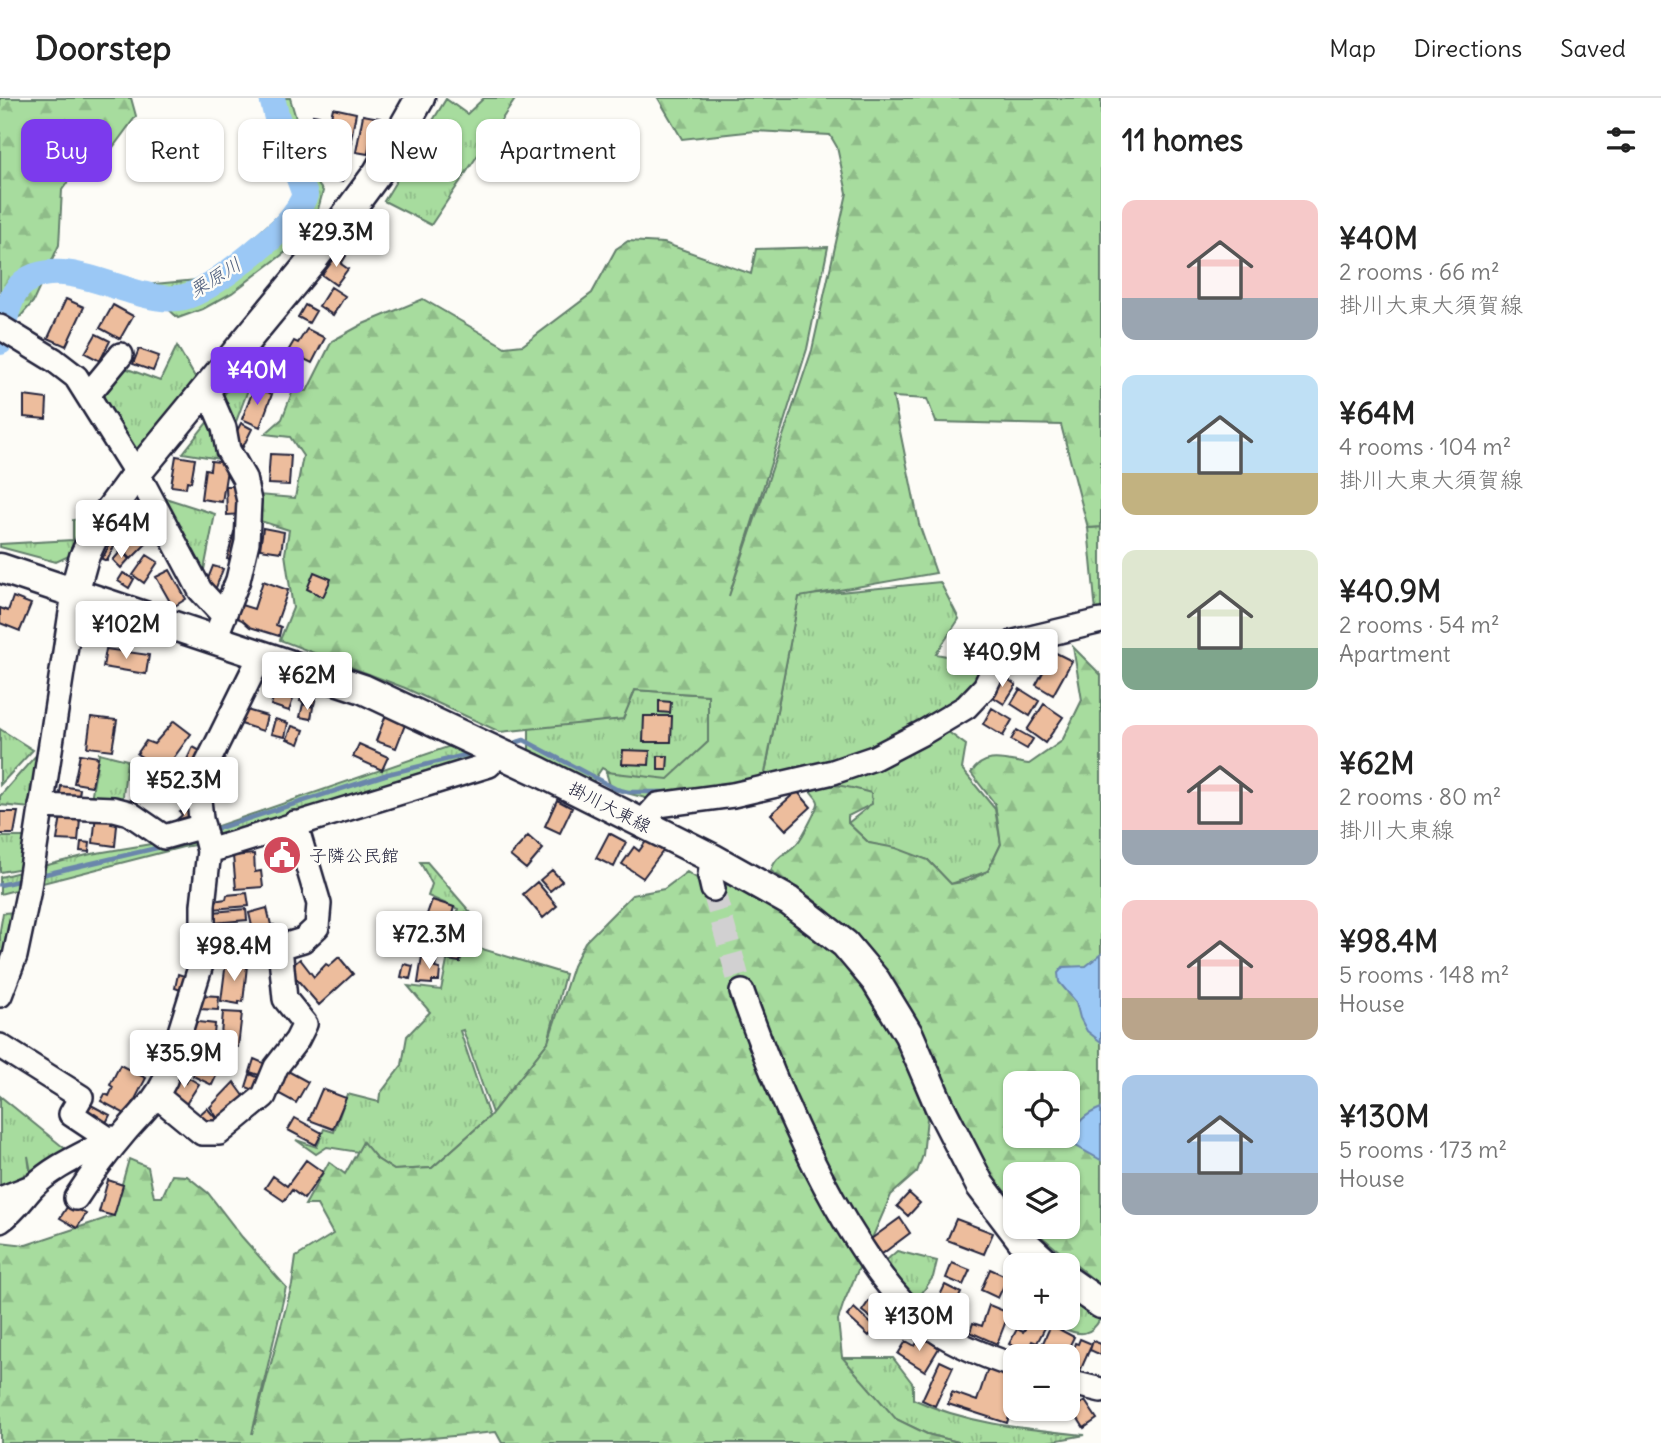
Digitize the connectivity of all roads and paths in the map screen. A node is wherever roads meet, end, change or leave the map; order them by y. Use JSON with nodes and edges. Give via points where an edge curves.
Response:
{"nodes":[{"id":1,"x":420,"y":98,"type":"edge"},
{"id":2,"x":6,"y":331,"type":"edge"},
{"id":3,"x":121,"y":355,"type":"dead end"},
{"id":4,"x":206,"y":389,"type":"junction"},
{"id":5,"x":88,"y":395,"type":"junction"},
{"id":6,"x":137,"y":473,"type":"junction"},
{"id":7,"x":0,"y":568,"type":"edge"},
{"id":8,"x":75,"y":593,"type":"junction"},
{"id":9,"x":1101,"y":621,"type":"edge"},
{"id":10,"x":219,"y":628,"type":"junction"},
{"id":11,"x":261,"y":655,"type":"junction"},
{"id":12,"x":501,"y":752,"type":"junction"},
{"id":13,"x":41,"y":806,"type":"junction"},
{"id":14,"x":295,"y":823,"type":"junction"},
{"id":15,"x":642,"y":823,"type":"junction"},
{"id":16,"x":206,"y":838,"type":"junction"},
{"id":17,"x":712,"y":858,"type":"junction"},
{"id":18,"x":713,"y":889,"type":"tunnel mouth"},
{"id":19,"x":742,"y":992,"type":"tunnel mouth"},
{"id":20,"x":0,"y":995,"type":"edge"},
{"id":21,"x":0,"y":1046,"type":"edge"},
{"id":22,"x":157,"y":1096,"type":"junction"},
{"id":23,"x":118,"y":1136,"type":"junction"},
{"id":24,"x":34,"y":1186,"type":"junction"},
{"id":25,"x":76,"y":1198,"type":"dead end"},
{"id":26,"x":0,"y":1199,"type":"edge"},
{"id":27,"x":0,"y":1221,"type":"edge"},
{"id":28,"x":1035,"y":1253,"type":"edge"},
{"id":29,"x":1080,"y":1289,"type":"edge"},
{"id":30,"x":1101,"y":1304,"type":"edge"},
{"id":31,"x":1003,"y":1361,"type":"edge"},
{"id":32,"x":1080,"y":1385,"type":"edge"},
{"id":33,"x":1101,"y":1390,"type":"edge"}],
"edges":[{"from":1,"to":4,"type":"main road","via":[[378,172]]},
{"from":2,"to":5,"type":"street","via":[[68,370]]},
{"from":3,"to":5,"type":"street"},
{"from":4,"to":6,"type":"main road"},
{"from":4,"to":10,"type":"street","via":[[224,428],[228,450],[244,478],[249,501],[247,542]]},
{"from":5,"to":6,"type":"street"},
{"from":6,"to":8,"type":"main road","via":[[99,525]]},
{"from":6,"to":10,"type":"street"},
{"from":7,"to":8,"type":"main road","name":"掛川大東線"},
{"from":8,"to":10,"type":"main road","name":"掛川大東線"},
{"from":8,"to":13,"type":"street"},
{"from":9,"to":15,"type":"street","via":[[1014,642],[966,707],[874,758],[733,795],[658,805]]},
{"from":10,"to":11,"type":"main road","name":"掛川大東線"},
{"from":11,"to":12,"type":"main road","name":"掛川大東線","via":[[363,689]]},
{"from":11,"to":16,"type":"street","via":[[203,772],[198,790]]},
{"from":12,"to":14,"type":"street","via":[[489,765]]},
{"from":12,"to":15,"type":"main road","name":"掛川大東線"},
{"from":13,"to":16,"type":"street","via":[[114,809],[129,813],[164,838]]},
{"from":13,"to":20,"type":"street","via":[[15,956]]},
{"from":14,"to":16,"type":"street"},
{"from":14,"to":22,"type":"street","via":[[318,904],[317,928],[303,940],[280,947],[282,990],[305,1024],[301,1032],[276,1068],[264,1096],[219,1133],[202,1133]]},
{"from":15,"to":17,"type":"main road","name":"掛川大東線"},
{"from":16,"to":22,"type":"street","via":[[201,967]]},
{"from":17,"to":18,"type":"street"},
{"from":17,"to":28,"type":"main road","name":"掛川大東線","via":[[789,901],[845,944],[876,981],[909,1035],[980,1185]]},
{"from":19,"to":31,"type":"street","via":[[819,1178],[868,1261],[925,1322],[947,1338]]},
{"from":21,"to":23,"type":"street","via":[[80,1097],[72,1114]]},
{"from":22,"to":23,"type":"street"},
{"from":23,"to":24,"type":"street"},
{"from":23,"to":25,"type":"street"},
{"from":24,"to":26,"type":"street"},
{"from":24,"to":27,"type":"street","via":[[15,1211]]},
{"from":29,"to":30,"type":"main road"},
{"from":32,"to":33,"type":"street"}]}
